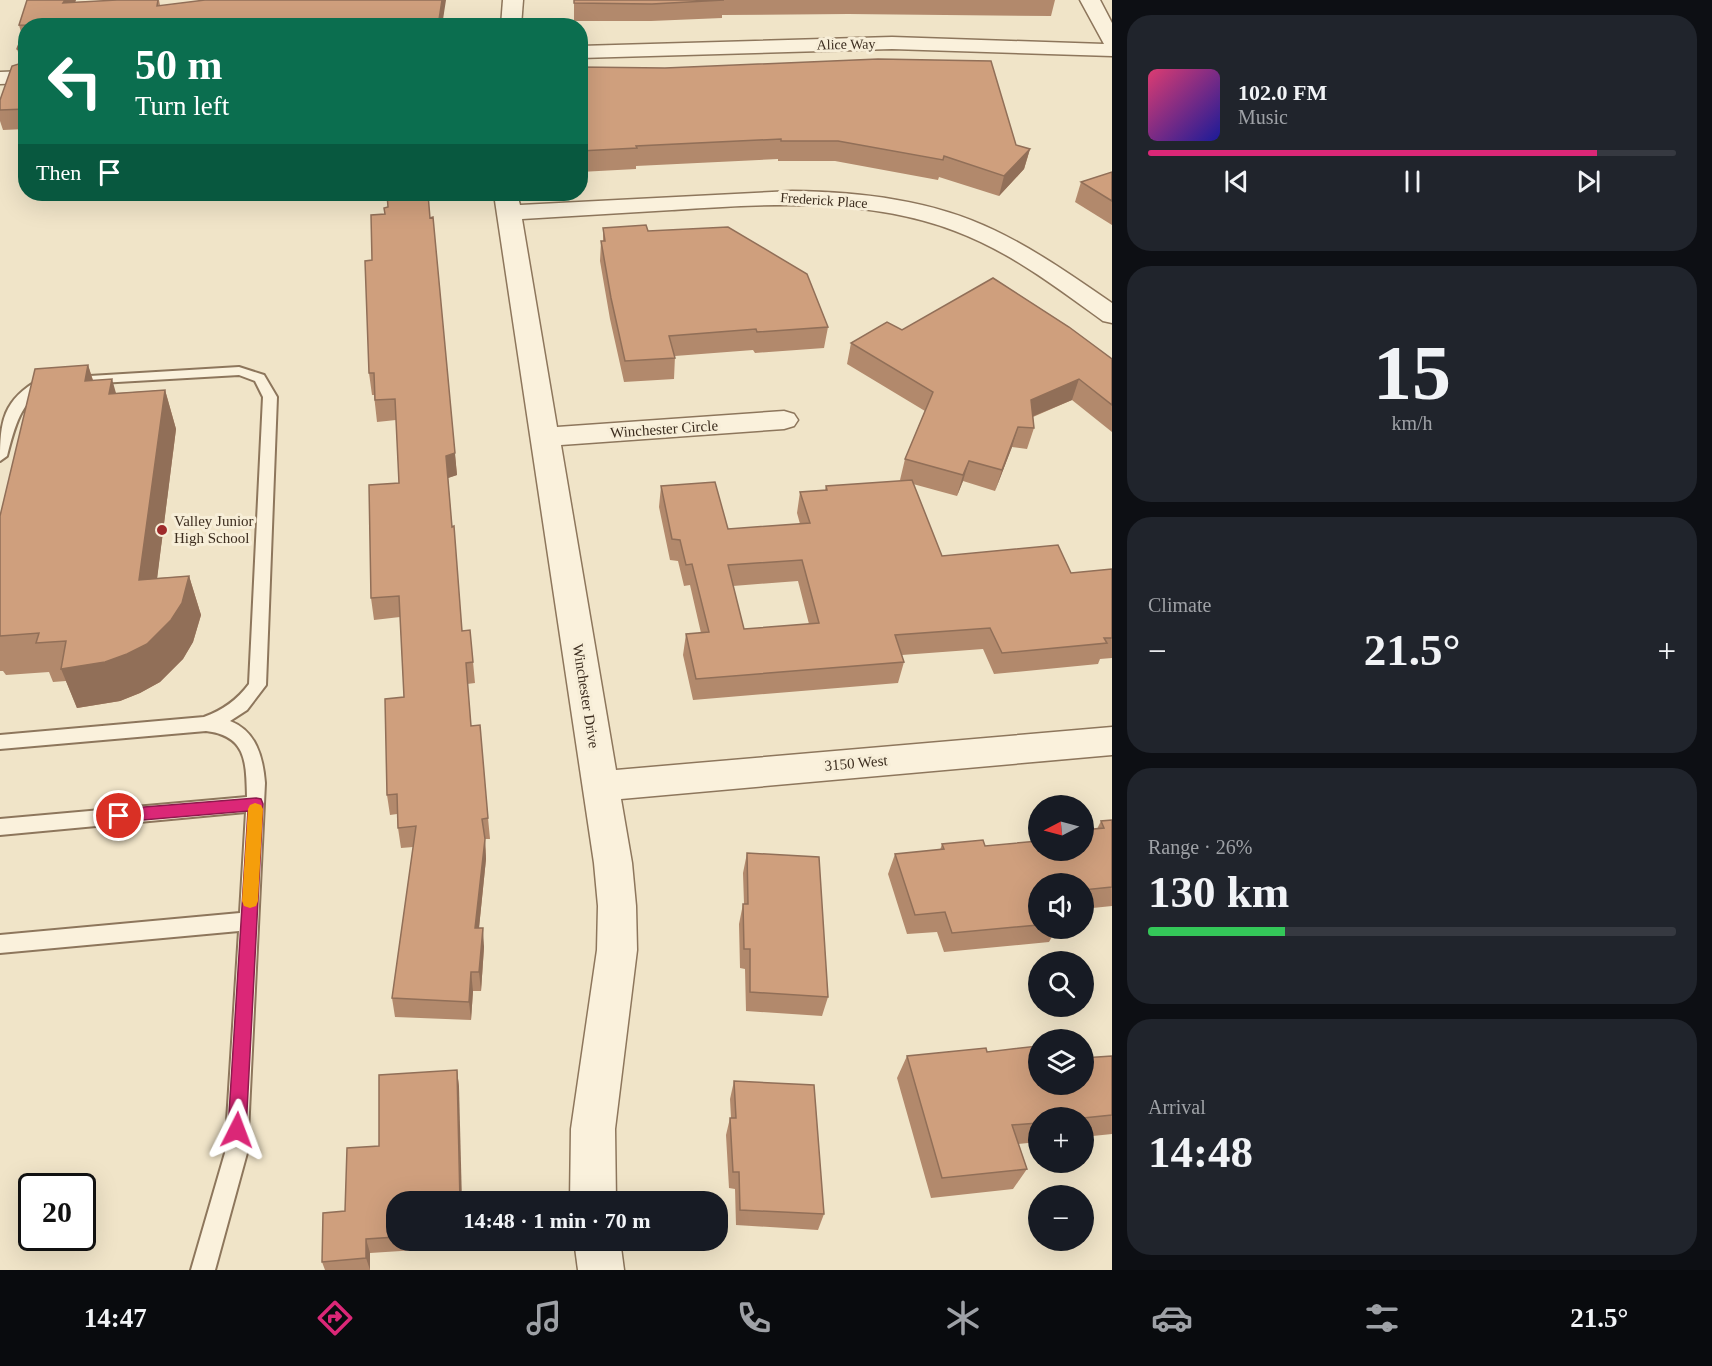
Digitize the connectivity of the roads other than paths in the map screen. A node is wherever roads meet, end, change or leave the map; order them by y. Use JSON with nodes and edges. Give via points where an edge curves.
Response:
{"nodes":[{"id":1,"x":513,"y":0,"type":"edge"},
{"id":2,"x":1090,"y":0,"type":"edge"},
{"id":3,"x":512,"y":18,"type":"edge"},
{"id":4,"x":1112,"y":41,"type":"edge"},
{"id":5,"x":1112,"y":50,"type":"edge"},
{"id":6,"x":588,"y":52,"type":"edge"},
{"id":7,"x":18,"y":77,"type":"edge"},
{"id":8,"x":0,"y":78,"type":"edge"},
{"id":9,"x":508,"y":203,"type":"edge"},
{"id":10,"x":1108,"y":285,"type":"dead end"},
{"id":11,"x":1082,"y":294,"type":"junction"},
{"id":12,"x":1112,"y":315,"type":"edge"},
{"id":13,"x":784,"y":420,"type":"dead end"},
{"id":14,"x":545,"y":437,"type":"junction"},
{"id":15,"x":0,"y":456,"type":"edge"},
{"id":16,"x":206,"y":724,"type":"junction"},
{"id":17,"x":1112,"y":741,"type":"edge"},
{"id":18,"x":0,"y":742,"type":"edge"},
{"id":19,"x":600,"y":786,"type":"junction"},
{"id":20,"x":256,"y":804,"type":"junction"},
{"id":21,"x":0,"y":826,"type":"edge"},
{"id":22,"x":249,"y":921,"type":"junction"},
{"id":23,"x":0,"y":944,"type":"edge"},
{"id":24,"x":593,"y":1191,"type":"edge"},
{"id":25,"x":598,"y":1251,"type":"edge"},
{"id":26,"x":203,"y":1270,"type":"edge"},
{"id":27,"x":601,"y":1270,"type":"edge"}],
"edges":[{"from":1,"to":3,"type":"street"},
{"from":2,"to":4,"type":"street"},
{"from":5,"to":6,"type":"street","name":"Alice Way","via":[[882,44]]},
{"from":7,"to":8,"type":"street"},
{"from":9,"to":11,"type":"street","name":"Frederick Place","via":[[793,196],[870,202],[941,218],[981,233],[1012,248]]},
{"from":9,"to":14,"type":"street","name":"Winchester Drive"},
{"from":10,"to":11,"type":"street"},
{"from":11,"to":12,"type":"street","name":"Frederick Place"},
{"from":13,"to":14,"type":"street","name":"Winchester Circle"},
{"from":14,"to":19,"type":"street","name":"Winchester Drive"},
{"from":15,"to":16,"type":"lane","via":[[12,412],[29,390],[45,382],[239,371],[265,381],[270,397],[256,685],[244,705]]},
{"from":16,"to":18,"type":"lane"},
{"from":16,"to":20,"type":"lane","via":[[229,728],[245,741],[254,758]]},
{"from":17,"to":19,"type":"street","name":"3150 West"},
{"from":19,"to":24,"type":"street","name":"Winchester Drive","via":[[613,862],[617,950],[593,1129]]},
{"from":20,"to":21,"type":"lane"},
{"from":20,"to":22,"type":"lane"},
{"from":22,"to":23,"type":"lane"},
{"from":22,"to":26,"type":"lane","via":[[236,1153]]},
{"from":25,"to":27,"type":"street"}]}
